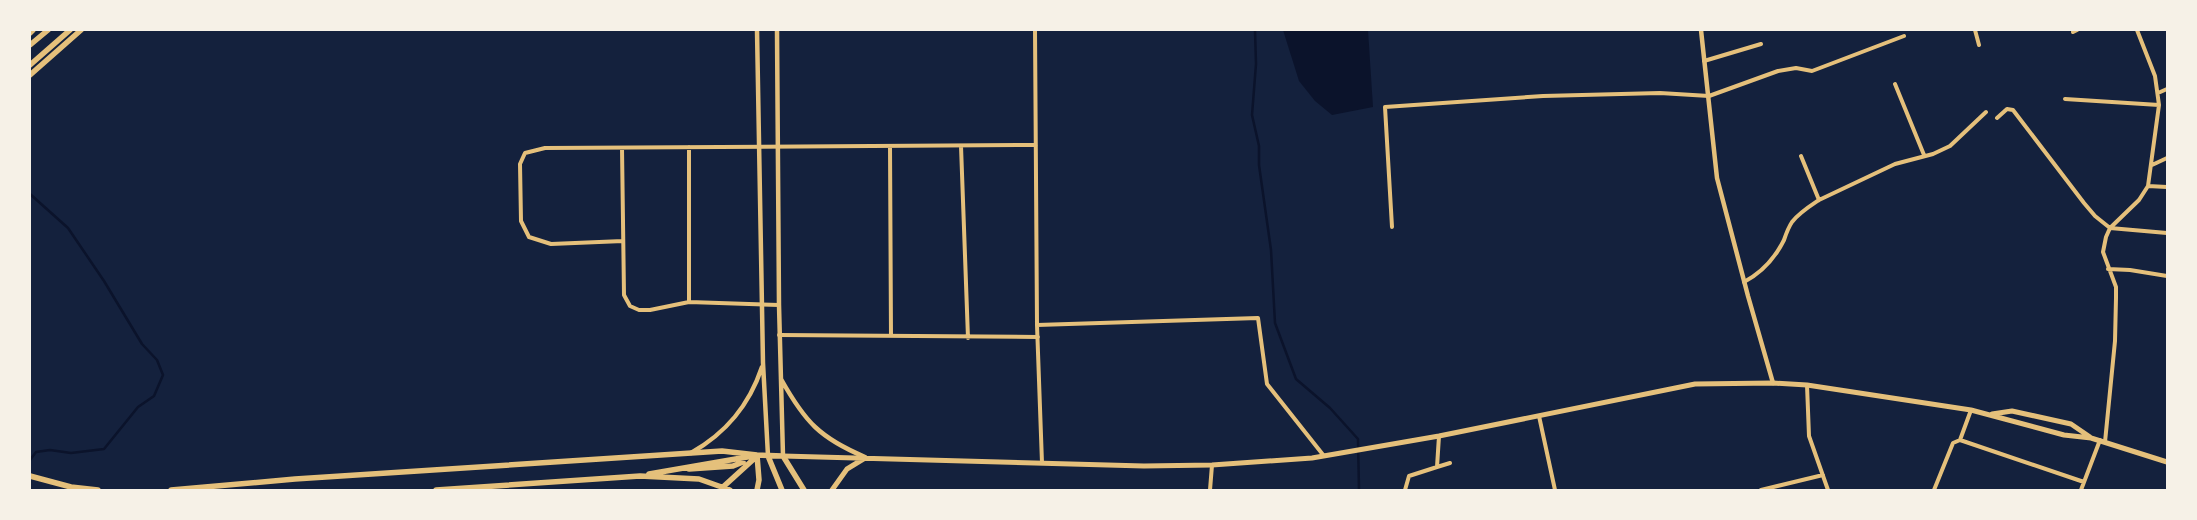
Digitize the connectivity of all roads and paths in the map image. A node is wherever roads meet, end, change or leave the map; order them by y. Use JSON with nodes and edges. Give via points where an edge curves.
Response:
{"nodes":[{"id":1,"x":33,"y":30,"type":"edge"},
{"id":2,"x":48,"y":30,"type":"edge"},
{"id":3,"x":70,"y":30,"type":"edge"},
{"id":4,"x":81,"y":30,"type":"edge"},
{"id":5,"x":757,"y":30,"type":"edge"},
{"id":6,"x":777,"y":30,"type":"edge"},
{"id":7,"x":1035,"y":30,"type":"edge"},
{"id":8,"x":1701,"y":30,"type":"edge"},
{"id":9,"x":1975,"y":30,"type":"edge"},
{"id":10,"x":2137,"y":30,"type":"edge"},
{"id":11,"x":30,"y":33,"type":"edge"},
{"id":12,"x":1904,"y":36,"type":"dead end"},
{"id":13,"x":1760,"y":44,"type":"dead end"},
{"id":14,"x":30,"y":45,"type":"edge"},
{"id":15,"x":1979,"y":45,"type":"dead end"},
{"id":16,"x":1704,"y":61,"type":"junction"},
{"id":17,"x":30,"y":65,"type":"edge"},
{"id":18,"x":30,"y":75,"type":"edge"},
{"id":19,"x":1895,"y":84,"type":"dead end"},
{"id":20,"x":2167,"y":90,"type":"edge"},
{"id":21,"x":2158,"y":92,"type":"junction"},
{"id":22,"x":1709,"y":96,"type":"junction"},
{"id":23,"x":2065,"y":99,"type":"dead end"},
{"id":24,"x":2159,"y":105,"type":"junction"},
{"id":25,"x":1986,"y":112,"type":"dead end"},
{"id":26,"x":1997,"y":118,"type":"dead end"},
{"id":27,"x":1036,"y":145,"type":"junction"},
{"id":28,"x":890,"y":146,"type":"junction"},
{"id":29,"x":961,"y":146,"type":"junction"},
{"id":30,"x":688,"y":147,"type":"junction"},
{"id":31,"x":759,"y":147,"type":"junction"},
{"id":32,"x":779,"y":147,"type":"junction"},
{"id":33,"x":622,"y":148,"type":"junction"},
{"id":34,"x":1924,"y":155,"type":"junction"},
{"id":35,"x":1801,"y":156,"type":"dead end"},
{"id":36,"x":2167,"y":158,"type":"edge"},
{"id":37,"x":2152,"y":165,"type":"junction"},
{"id":38,"x":2148,"y":186,"type":"junction"},
{"id":39,"x":2167,"y":187,"type":"edge"},
{"id":40,"x":1819,"y":200,"type":"junction"},
{"id":41,"x":1392,"y":227,"type":"dead end"},
{"id":42,"x":2110,"y":228,"type":"junction"},
{"id":43,"x":2167,"y":233,"type":"edge"},
{"id":44,"x":623,"y":241,"type":"junction"},
{"id":45,"x":2108,"y":269,"type":"junction"},
{"id":46,"x":2167,"y":276,"type":"edge"},
{"id":47,"x":1744,"y":282,"type":"junction"},
{"id":48,"x":689,"y":302,"type":"junction"},
{"id":49,"x":762,"y":305,"type":"junction"},
{"id":50,"x":779,"y":305,"type":"junction"},
{"id":51,"x":1037,"y":325,"type":"junction"},
{"id":52,"x":779,"y":335,"type":"junction"},
{"id":53,"x":891,"y":336,"type":"junction"},
{"id":54,"x":1038,"y":337,"type":"junction"},
{"id":55,"x":968,"y":338,"type":"junction"},
{"id":56,"x":763,"y":363,"type":"junction"},
{"id":57,"x":780,"y":377,"type":"junction"},
{"id":58,"x":1773,"y":383,"type":"junction"},
{"id":59,"x":1807,"y":385,"type":"junction"},
{"id":60,"x":1971,"y":410,"type":"junction"},
{"id":61,"x":1990,"y":414,"type":"junction"},
{"id":62,"x":1539,"y":416,"type":"junction"},
{"id":63,"x":1439,"y":436,"type":"junction"},
{"id":64,"x":2091,"y":438,"type":"junction"},
{"id":65,"x":1960,"y":440,"type":"junction"},
{"id":66,"x":2102,"y":441,"type":"junction"},
{"id":67,"x":690,"y":453,"type":"junction"},
{"id":68,"x":757,"y":456,"type":"junction"},
{"id":69,"x":768,"y":456,"type":"junction"},
{"id":70,"x":783,"y":456,"type":"junction"},
{"id":71,"x":1324,"y":456,"type":"junction"},
{"id":72,"x":865,"y":457,"type":"junction"},
{"id":73,"x":2167,"y":462,"type":"edge"},
{"id":74,"x":1450,"y":463,"type":"dead end"},
{"id":75,"x":1042,"y":464,"type":"junction"},
{"id":76,"x":1212,"y":465,"type":"junction"},
{"id":77,"x":1437,"y":467,"type":"junction"},
{"id":78,"x":1823,"y":475,"type":"junction"},
{"id":79,"x":30,"y":476,"type":"edge"},
{"id":80,"x":640,"y":476,"type":"junction"},
{"id":81,"x":2084,"y":482,"type":"junction"},
{"id":82,"x":723,"y":487,"type":"junction"},
{"id":83,"x":98,"y":490,"type":"edge"},
{"id":84,"x":170,"y":490,"type":"edge"},
{"id":85,"x":436,"y":490,"type":"edge"},
{"id":86,"x":730,"y":490,"type":"edge"},
{"id":87,"x":757,"y":490,"type":"edge"},
{"id":88,"x":782,"y":490,"type":"edge"},
{"id":89,"x":804,"y":490,"type":"edge"},
{"id":90,"x":832,"y":490,"type":"edge"},
{"id":91,"x":1210,"y":490,"type":"edge"},
{"id":92,"x":1405,"y":490,"type":"edge"},
{"id":93,"x":1555,"y":490,"type":"edge"},
{"id":94,"x":1761,"y":490,"type":"edge"},
{"id":95,"x":1828,"y":490,"type":"edge"},
{"id":96,"x":1934,"y":490,"type":"edge"},
{"id":97,"x":2081,"y":490,"type":"edge"}],
"edges":[{"from":1,"to":11,"type":"main road"},
{"from":2,"to":14,"type":"main road"},
{"from":3,"to":17,"type":"main road"},
{"from":4,"to":18,"type":"main road"},
{"from":5,"to":31,"type":"street"},
{"from":6,"to":32,"type":"street"},
{"from":7,"to":27,"type":"street"},
{"from":8,"to":16,"type":"street"},
{"from":9,"to":15,"type":"street"},
{"from":10,"to":21,"type":"street"},
{"from":12,"to":22,"type":"street","via":[[1812,71],[1796,68],[1778,71]]},
{"from":13,"to":16,"type":"street"},
{"from":16,"to":22,"type":"street"},
{"from":19,"to":34,"type":"street"},
{"from":20,"to":21,"type":"street"},
{"from":21,"to":24,"type":"street"},
{"from":22,"to":41,"type":"street","via":[[1660,93],[1543,96],[1385,107]]},
{"from":22,"to":47,"type":"street","via":[[1717,178]]},
{"from":23,"to":24,"type":"street"},
{"from":24,"to":37,"type":"street"},
{"from":25,"to":34,"type":"street","via":[[1950,146]]},
{"from":26,"to":42,"type":"street","via":[[2007,109],[2013,110],[2084,203]]},
{"from":27,"to":29,"type":"street"},
{"from":27,"to":51,"type":"street"},
{"from":28,"to":29,"type":"street"},
{"from":28,"to":32,"type":"street"},
{"from":28,"to":53,"type":"street"},
{"from":29,"to":55,"type":"street"},
{"from":30,"to":31,"type":"street"},
{"from":30,"to":33,"type":"street"},
{"from":30,"to":48,"type":"street"},
{"from":31,"to":32,"type":"street"},
{"from":31,"to":49,"type":"street"},
{"from":32,"to":50,"type":"street"},
{"from":33,"to":44,"type":"street"},
{"from":33,"to":44,"type":"street","via":[[536,150],[526,153],[520,164],[521,221],[529,237],[551,244]]},
{"from":34,"to":40,"type":"street","via":[[1894,164]]},
{"from":35,"to":40,"type":"street"},
{"from":36,"to":37,"type":"street"},
{"from":37,"to":38,"type":"street"},
{"from":38,"to":39,"type":"street"},
{"from":38,"to":42,"type":"street","via":[[2131,210]]},
{"from":40,"to":47,"type":"street","via":[[1793,222],[1766,266]]},
{"from":42,"to":43,"type":"street"},
{"from":42,"to":45,"type":"street","via":[[2103,252]]},
{"from":44,"to":48,"type":"street","via":[[624,295],[630,306],[650,310]]},
{"from":45,"to":46,"type":"street"},
{"from":45,"to":66,"type":"street","via":[[2116,287],[2115,341]]},
{"from":47,"to":58,"type":"street"},
{"from":48,"to":49,"type":"street"},
{"from":49,"to":50,"type":"street"},
{"from":49,"to":56,"type":"street"},
{"from":50,"to":52,"type":"street"},
{"from":51,"to":54,"type":"street"},
{"from":51,"to":71,"type":"street","via":[[1258,318],[1267,384]]},
{"from":52,"to":53,"type":"street"},
{"from":52,"to":57,"type":"street"},
{"from":53,"to":55,"type":"street"},
{"from":54,"to":55,"type":"street"},
{"from":54,"to":75,"type":"street"},
{"from":56,"to":67,"type":"street","via":[[752,392],[737,416],[708,443]]},
{"from":56,"to":69,"type":"street"},
{"from":57,"to":70,"type":"street"},
{"from":57,"to":72,"type":"street","via":[[795,404],[822,434]]},
{"from":58,"to":59,"type":"main road"},
{"from":58,"to":62,"type":"main road","via":[[1695,384]]},
{"from":59,"to":60,"type":"main road"},
{"from":59,"to":78,"type":"street","via":[[1809,436]]},
{"from":60,"to":61,"type":"main road"},
{"from":60,"to":65,"type":"street"},
{"from":61,"to":64,"type":"main road","via":[[2064,435]]},
{"from":61,"to":64,"type":"main road","via":[[2012,411],[2071,424]]},
{"from":62,"to":63,"type":"main road"},
{"from":62,"to":93,"type":"street"},
{"from":63,"to":71,"type":"main road"},
{"from":63,"to":77,"type":"street"},
{"from":64,"to":66,"type":"main road"},
{"from":65,"to":81,"type":"street"},
{"from":65,"to":96,"type":"street","via":[[1953,443]]},
{"from":66,"to":73,"type":"main road"},
{"from":66,"to":81,"type":"street"},
{"from":67,"to":68,"type":"main road","via":[[722,451]]},
{"from":67,"to":84,"type":"main road"},
{"from":68,"to":69,"type":"main road"},
{"from":68,"to":80,"type":"main road","via":[[733,466],[679,469]]},
{"from":68,"to":82,"type":"main road"},
{"from":68,"to":87,"type":"main road"},
{"from":69,"to":70,"type":"main road"},
{"from":69,"to":88,"type":"main road"},
{"from":70,"to":72,"type":"main road"},
{"from":70,"to":89,"type":"main road"},
{"from":71,"to":76,"type":"main road"},
{"from":72,"to":75,"type":"main road"},
{"from":72,"to":90,"type":"main road","via":[[847,469]]},
{"from":74,"to":77,"type":"street"},
{"from":75,"to":76,"type":"main road"},
{"from":76,"to":91,"type":"street"},
{"from":77,"to":92,"type":"street","via":[[1409,476]]},
{"from":78,"to":94,"type":"street"},
{"from":78,"to":95,"type":"street"},
{"from":79,"to":83,"type":"main road","via":[[71,487]]},
{"from":80,"to":82,"type":"main road","via":[[698,479]]},
{"from":80,"to":85,"type":"main road"},
{"from":81,"to":97,"type":"street"},
{"from":82,"to":86,"type":"main road"}]}
